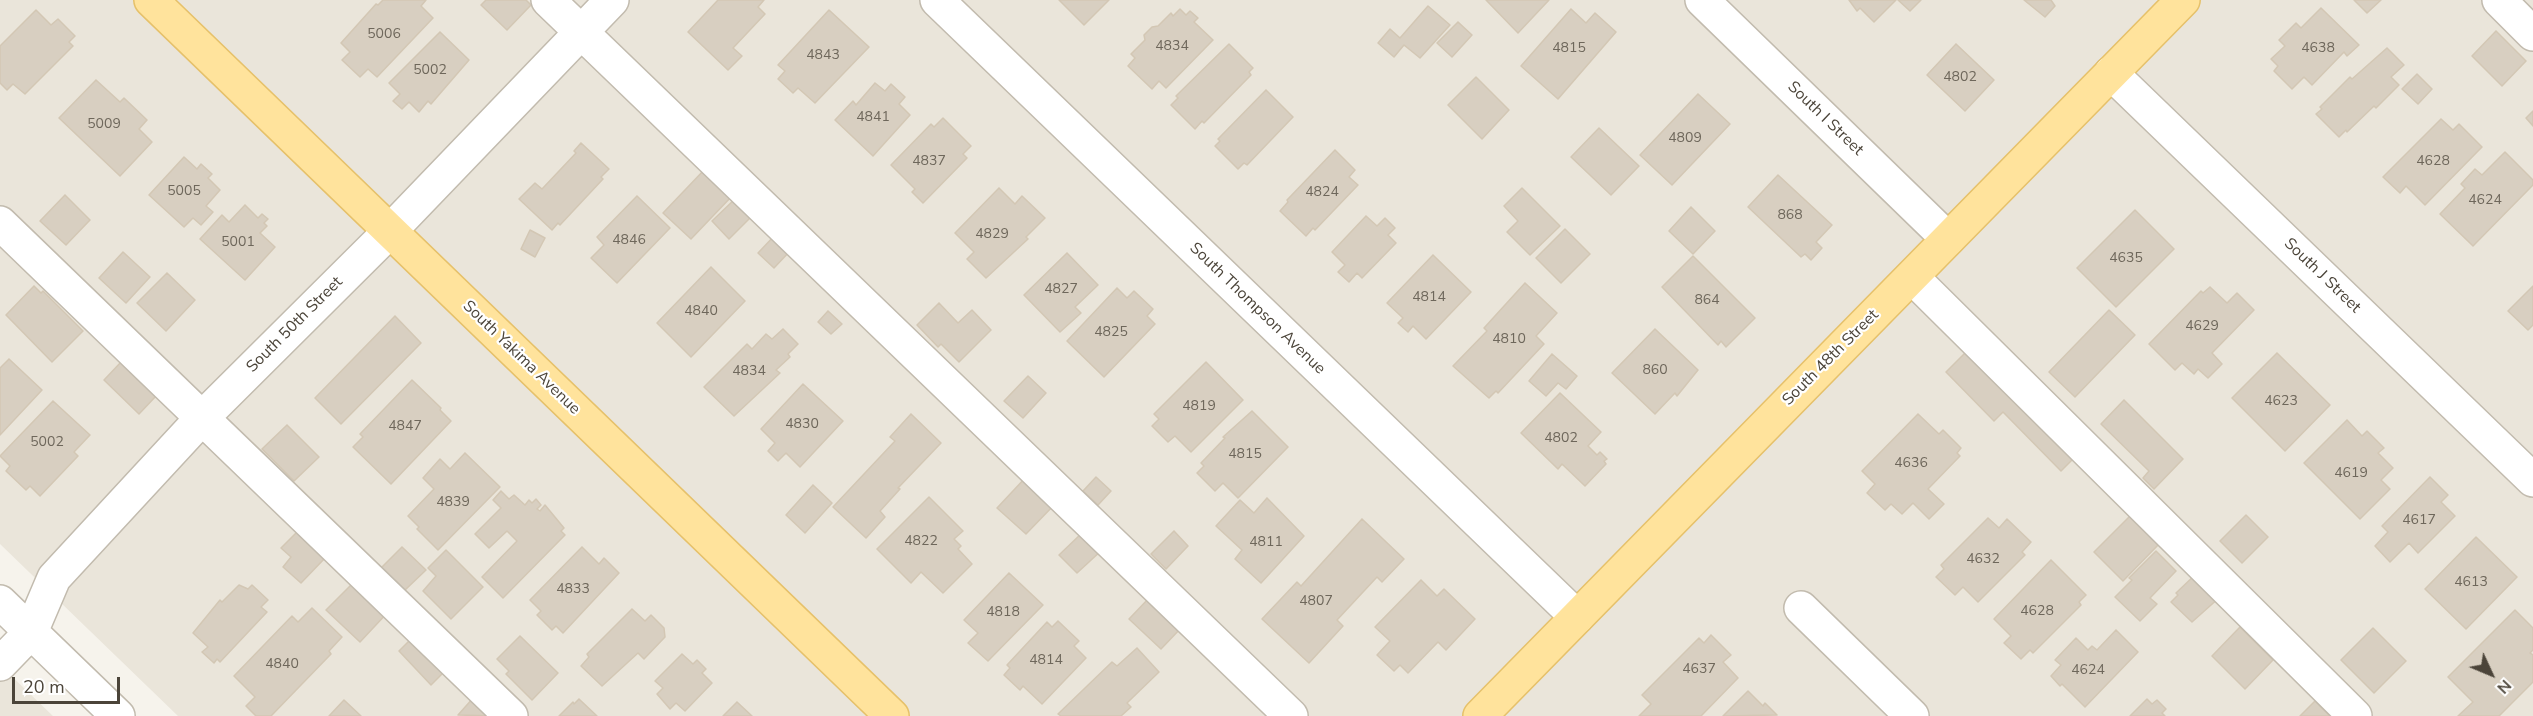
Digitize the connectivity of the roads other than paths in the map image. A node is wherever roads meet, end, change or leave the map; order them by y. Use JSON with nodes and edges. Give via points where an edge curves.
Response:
{"nodes":[{"id":1,"x":151,"y":0,"type":"edge"},
{"id":2,"x":548,"y":0,"type":"edge"},
{"id":3,"x":612,"y":0,"type":"edge"},
{"id":4,"x":937,"y":0,"type":"edge"},
{"id":5,"x":1702,"y":0,"type":"edge"},
{"id":6,"x":2183,"y":0,"type":"edge"},
{"id":7,"x":2499,"y":0,"type":"edge"},
{"id":8,"x":582,"y":32,"type":"junction"},
{"id":9,"x":2533,"y":34,"type":"edge"},
{"id":10,"x":2111,"y":73,"type":"junction"},
{"id":11,"x":0,"y":223,"type":"edge"},
{"id":12,"x":390,"y":231,"type":"junction"},
{"id":13,"x":1948,"y":238,"type":"junction"},
{"id":14,"x":1911,"y":277,"type":"junction"},
{"id":15,"x":202,"y":418,"type":"junction"},
{"id":16,"x":2533,"y":480,"type":"edge"},
{"id":17,"x":0,"y":602,"type":"edge"},
{"id":18,"x":1801,"y":608,"type":"dead end"},
{"id":19,"x":1577,"y":617,"type":"junction"},
{"id":20,"x":31,"y":632,"type":"junction"},
{"id":21,"x":0,"y":664,"type":"edge"},
{"id":22,"x":118,"y":716,"type":"edge"},
{"id":23,"x":511,"y":716,"type":"edge"},
{"id":24,"x":892,"y":716,"type":"edge"},
{"id":25,"x":1291,"y":716,"type":"edge"},
{"id":26,"x":1480,"y":716,"type":"edge"},
{"id":27,"x":1912,"y":716,"type":"edge"},
{"id":28,"x":2355,"y":716,"type":"edge"}],
"edges":[{"from":1,"to":12,"type":"main road","name":"South Yakima Avenue"},
{"from":2,"to":8,"type":"street"},
{"from":3,"to":8,"type":"street","name":"South 50th Street"},
{"from":4,"to":19,"type":"street","name":"South Thompson Avenue"},
{"from":5,"to":13,"type":"street","name":"South I Street"},
{"from":6,"to":10,"type":"main road","name":"South 48th Street"},
{"from":7,"to":9,"type":"street"},
{"from":8,"to":12,"type":"street","name":"South 50th Street"},
{"from":8,"to":25,"type":"street"},
{"from":10,"to":13,"type":"main road","name":"South 48th Street"},
{"from":10,"to":16,"type":"street","name":"South J Street"},
{"from":11,"to":15,"type":"street"},
{"from":12,"to":15,"type":"street","name":"South 50th Street"},
{"from":12,"to":24,"type":"main road","name":"South Yakima Avenue"},
{"from":13,"to":14,"type":"main road","name":"South 48th Street"},
{"from":14,"to":19,"type":"main road","name":"South 48th Street"},
{"from":14,"to":28,"type":"street"},
{"from":15,"to":20,"type":"street","name":"South 50th Street","via":[[54,578]]},
{"from":15,"to":23,"type":"street"},
{"from":17,"to":20,"type":"street"},
{"from":18,"to":27,"type":"street"},
{"from":19,"to":26,"type":"main road","name":"South 48th Street"},
{"from":20,"to":21,"type":"street","name":"South 50th Street"},
{"from":20,"to":22,"type":"street"}]}
